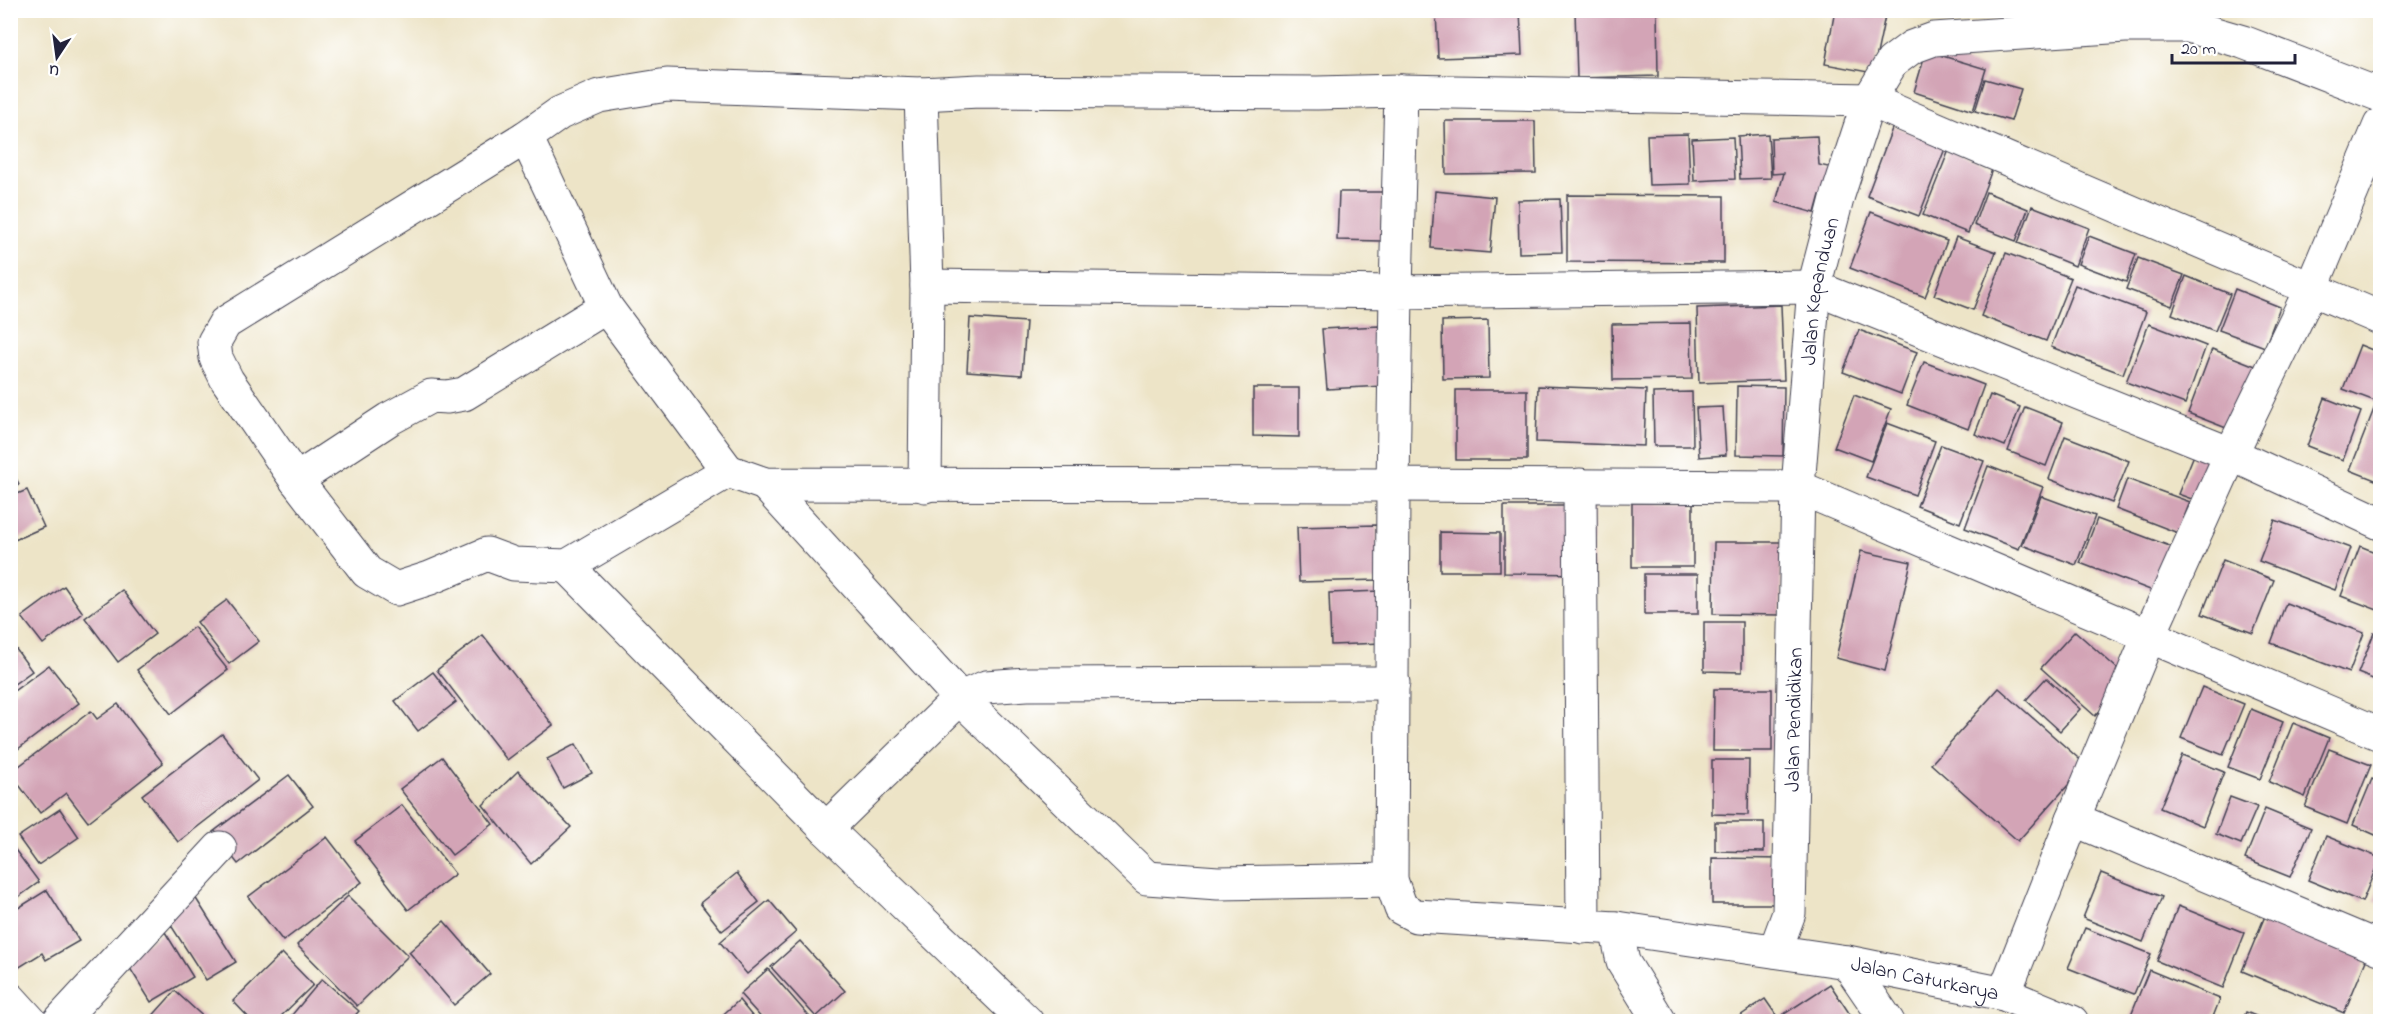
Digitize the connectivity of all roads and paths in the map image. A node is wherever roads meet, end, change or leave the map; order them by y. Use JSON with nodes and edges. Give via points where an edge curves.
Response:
{"nodes":[{"id":1,"x":1401,"y":91,"type":"junction"},
{"id":2,"x":921,"y":94,"type":"junction"},
{"id":3,"x":2380,"y":95,"type":"edge"},
{"id":4,"x":1869,"y":100,"type":"junction"},
{"id":5,"x":2380,"y":125,"type":"edge"},
{"id":6,"x":526,"y":137,"type":"junction"},
{"id":7,"x":927,"y":286,"type":"junction"},
{"id":8,"x":1814,"y":287,"type":"junction"},
{"id":9,"x":2311,"y":289,"type":"junction"},
{"id":10,"x":1396,"y":292,"type":"junction"},
{"id":11,"x":606,"y":307,"type":"junction"},
{"id":12,"x":2380,"y":318,"type":"edge"},
{"id":13,"x":2231,"y":454,"type":"junction"},
{"id":14,"x":728,"y":471,"type":"junction"},
{"id":15,"x":296,"y":480,"type":"junction"},
{"id":16,"x":765,"y":484,"type":"junction"},
{"id":17,"x":1393,"y":485,"type":"junction"},
{"id":18,"x":1580,"y":485,"type":"junction"},
{"id":19,"x":925,"y":486,"type":"junction"},
{"id":20,"x":1797,"y":487,"type":"junction"},
{"id":21,"x":2380,"y":523,"type":"edge"},
{"id":22,"x":567,"y":566,"type":"junction"},
{"id":23,"x":2149,"y":636,"type":"junction"},
{"id":24,"x":1393,"y":683,"type":"junction"},
{"id":25,"x":960,"y":698,"type":"junction"},
{"id":26,"x":2380,"y":734,"type":"edge"},
{"id":27,"x":2073,"y":819,"type":"junction"},
{"id":28,"x":826,"y":830,"type":"junction"},
{"id":29,"x":220,"y":848,"type":"dead end"},
{"id":30,"x":1391,"y":880,"type":"junction"},
{"id":31,"x":1583,"y":927,"type":"junction"},
{"id":32,"x":1616,"y":928,"type":"junction"},
{"id":33,"x":2380,"y":948,"type":"edge"},
{"id":34,"x":1775,"y":951,"type":"junction"},
{"id":35,"x":1847,"y":962,"type":"junction"},
{"id":36,"x":2004,"y":994,"type":"junction"},
{"id":37,"x":10,"y":999,"type":"edge"},
{"id":38,"x":31,"y":1022,"type":"edge"},
{"id":39,"x":59,"y":1022,"type":"edge"},
{"id":40,"x":1027,"y":1022,"type":"edge"},
{"id":41,"x":1660,"y":1022,"type":"edge"},
{"id":42,"x":1888,"y":1022,"type":"edge"},
{"id":43,"x":2072,"y":1022,"type":"edge"}],
"edges":[{"from":1,"to":2,"type":"street"},
{"from":1,"to":4,"type":"street"},
{"from":1,"to":10,"type":"street"},
{"from":2,"to":6,"type":"street","via":[[667,85],[599,96],[560,113]]},
{"from":2,"to":7,"type":"street"},
{"from":3,"to":4,"type":"street","name":"Jalan Kepanduan","via":[[2243,42],[2188,26],[2125,26],[1934,39],[1912,47],[1892,62]]},
{"from":4,"to":8,"type":"street","name":"Jalan Kepanduan"},
{"from":4,"to":9,"type":"street"},
{"from":5,"to":9,"type":"street"},
{"from":6,"to":11,"type":"street"},
{"from":6,"to":15,"type":"street","via":[[225,323],[214,342],[216,358]]},
{"from":7,"to":10,"type":"street"},
{"from":7,"to":19,"type":"street"},
{"from":8,"to":10,"type":"street"},
{"from":8,"to":13,"type":"street"},
{"from":8,"to":20,"type":"street","name":"Jalan Kepanduan"},
{"from":9,"to":12,"type":"street"},
{"from":9,"to":13,"type":"street"},
{"from":10,"to":17,"type":"street"},
{"from":11,"to":14,"type":"street"},
{"from":11,"to":15,"type":"street","via":[[464,394],[430,396]]},
{"from":13,"to":21,"type":"street"},
{"from":13,"to":23,"type":"street"},
{"from":14,"to":16,"type":"street"},
{"from":14,"to":22,"type":"street"},
{"from":15,"to":22,"type":"street","via":[[367,572],[396,589],[487,554],[514,564]]},
{"from":16,"to":19,"type":"street"},
{"from":16,"to":25,"type":"street"},
{"from":17,"to":18,"type":"street"},
{"from":17,"to":19,"type":"street"},
{"from":17,"to":24,"type":"street"},
{"from":18,"to":20,"type":"street"},
{"from":18,"to":31,"type":"street"},
{"from":20,"to":23,"type":"street"},
{"from":20,"to":34,"type":"street","name":"Jalan Pendidikan","via":[[1789,913]]},
{"from":22,"to":28,"type":"street"},
{"from":23,"to":26,"type":"street"},
{"from":23,"to":27,"type":"street"},
{"from":24,"to":25,"type":"street","via":[[1037,684],[986,687]]},
{"from":24,"to":30,"type":"street"},
{"from":25,"to":28,"type":"street"},
{"from":25,"to":30,"type":"street","via":[[1147,878],[1218,884]]},
{"from":27,"to":33,"type":"street"},
{"from":27,"to":36,"type":"street"},
{"from":28,"to":40,"type":"street"},
{"from":29,"to":39,"type":"street"},
{"from":30,"to":31,"type":"street","name":"Jalan Caturkarya","via":[[1401,908],[1416,916]]},
{"from":31,"to":32,"type":"street","name":"Jalan Caturkarya"},
{"from":32,"to":34,"type":"street","name":"Jalan Caturkarya"},
{"from":32,"to":41,"type":"street","via":[[1623,962]]},
{"from":34,"to":35,"type":"street","name":"Jalan Caturkarya"},
{"from":35,"to":36,"type":"street","name":"Jalan Caturkarya"},
{"from":35,"to":42,"type":"street"},
{"from":36,"to":43,"type":"street","name":"Jalan Caturkarya"},
{"from":37,"to":38,"type":"street"}]}
